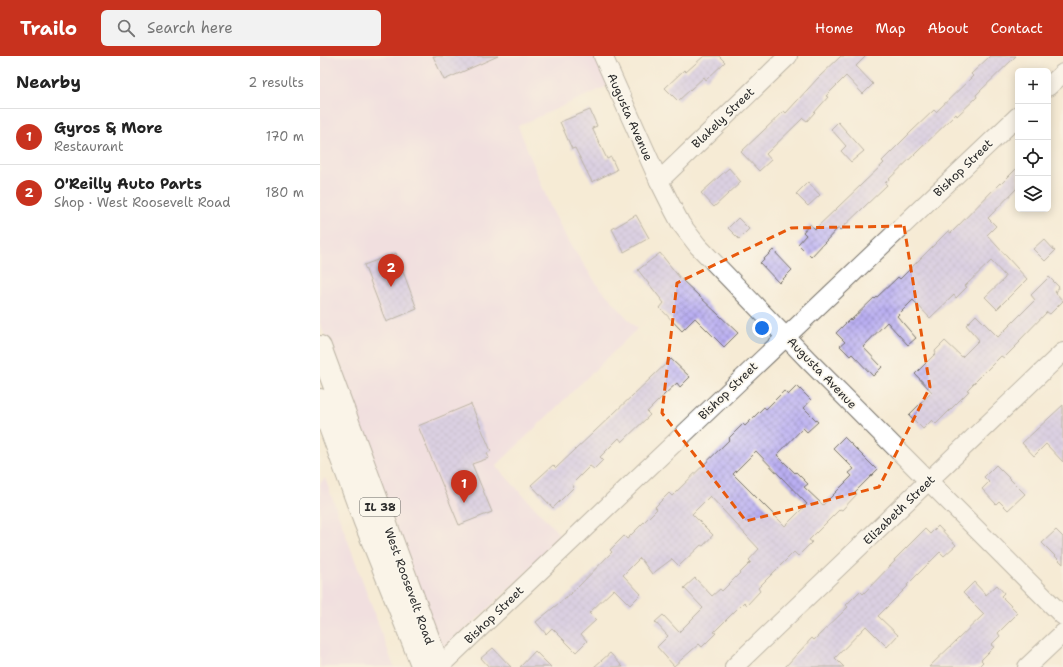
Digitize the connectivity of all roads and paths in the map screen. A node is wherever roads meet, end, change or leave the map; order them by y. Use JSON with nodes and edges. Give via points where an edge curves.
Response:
{"nodes":[{"id":1,"x":603,"y":56,"type":"edge"},
{"id":2,"x":788,"y":56,"type":"edge"},
{"id":3,"x":1063,"y":73,"type":"edge"},
{"id":4,"x":1051,"y":84,"type":"edge"},
{"id":5,"x":1015,"y":119,"type":"edge"},
{"id":6,"x":659,"y":181,"type":"junction"},
{"id":7,"x":786,"y":337,"type":"junction"},
{"id":8,"x":320,"y":348,"type":"edge"},
{"id":9,"x":1063,"y":352,"type":"edge"},
{"id":10,"x":320,"y":400,"type":"edge"},
{"id":11,"x":928,"y":481,"type":"junction"},
{"id":12,"x":1063,"y":616,"type":"edge"},
{"id":13,"x":1063,"y":633,"type":"edge"},
{"id":14,"x":423,"y":667,"type":"edge"},
{"id":15,"x":439,"y":667,"type":"edge"},
{"id":16,"x":734,"y":667,"type":"edge"},
{"id":17,"x":1027,"y":667,"type":"edge"}],
"edges":[{"from":1,"to":6,"type":"street","name":"Augusta Avenue"},
{"from":2,"to":6,"type":"street","name":"Blakely Street"},
{"from":3,"to":4,"type":"street"},
{"from":5,"to":7,"type":"street","name":"Bishop Street"},
{"from":6,"to":7,"type":"street","name":"Augusta Avenue","via":[[681,224],[698,246]]},
{"from":7,"to":11,"type":"street","name":"Augusta Avenue"},
{"from":7,"to":15,"type":"street","name":"Bishop Street"},
{"from":8,"to":15,"type":"main road","name":"West Roosevelt Road","number":"IL 38"},
{"from":9,"to":11,"type":"street","name":"Elizabeth Street"},
{"from":10,"to":14,"type":"main road","name":"West Roosevelt Road","number":"IL 38"},
{"from":11,"to":12,"type":"street","name":"Augusta Avenue"},
{"from":11,"to":16,"type":"street","name":"Elizabeth Street"},
{"from":13,"to":17,"type":"street"}]}
